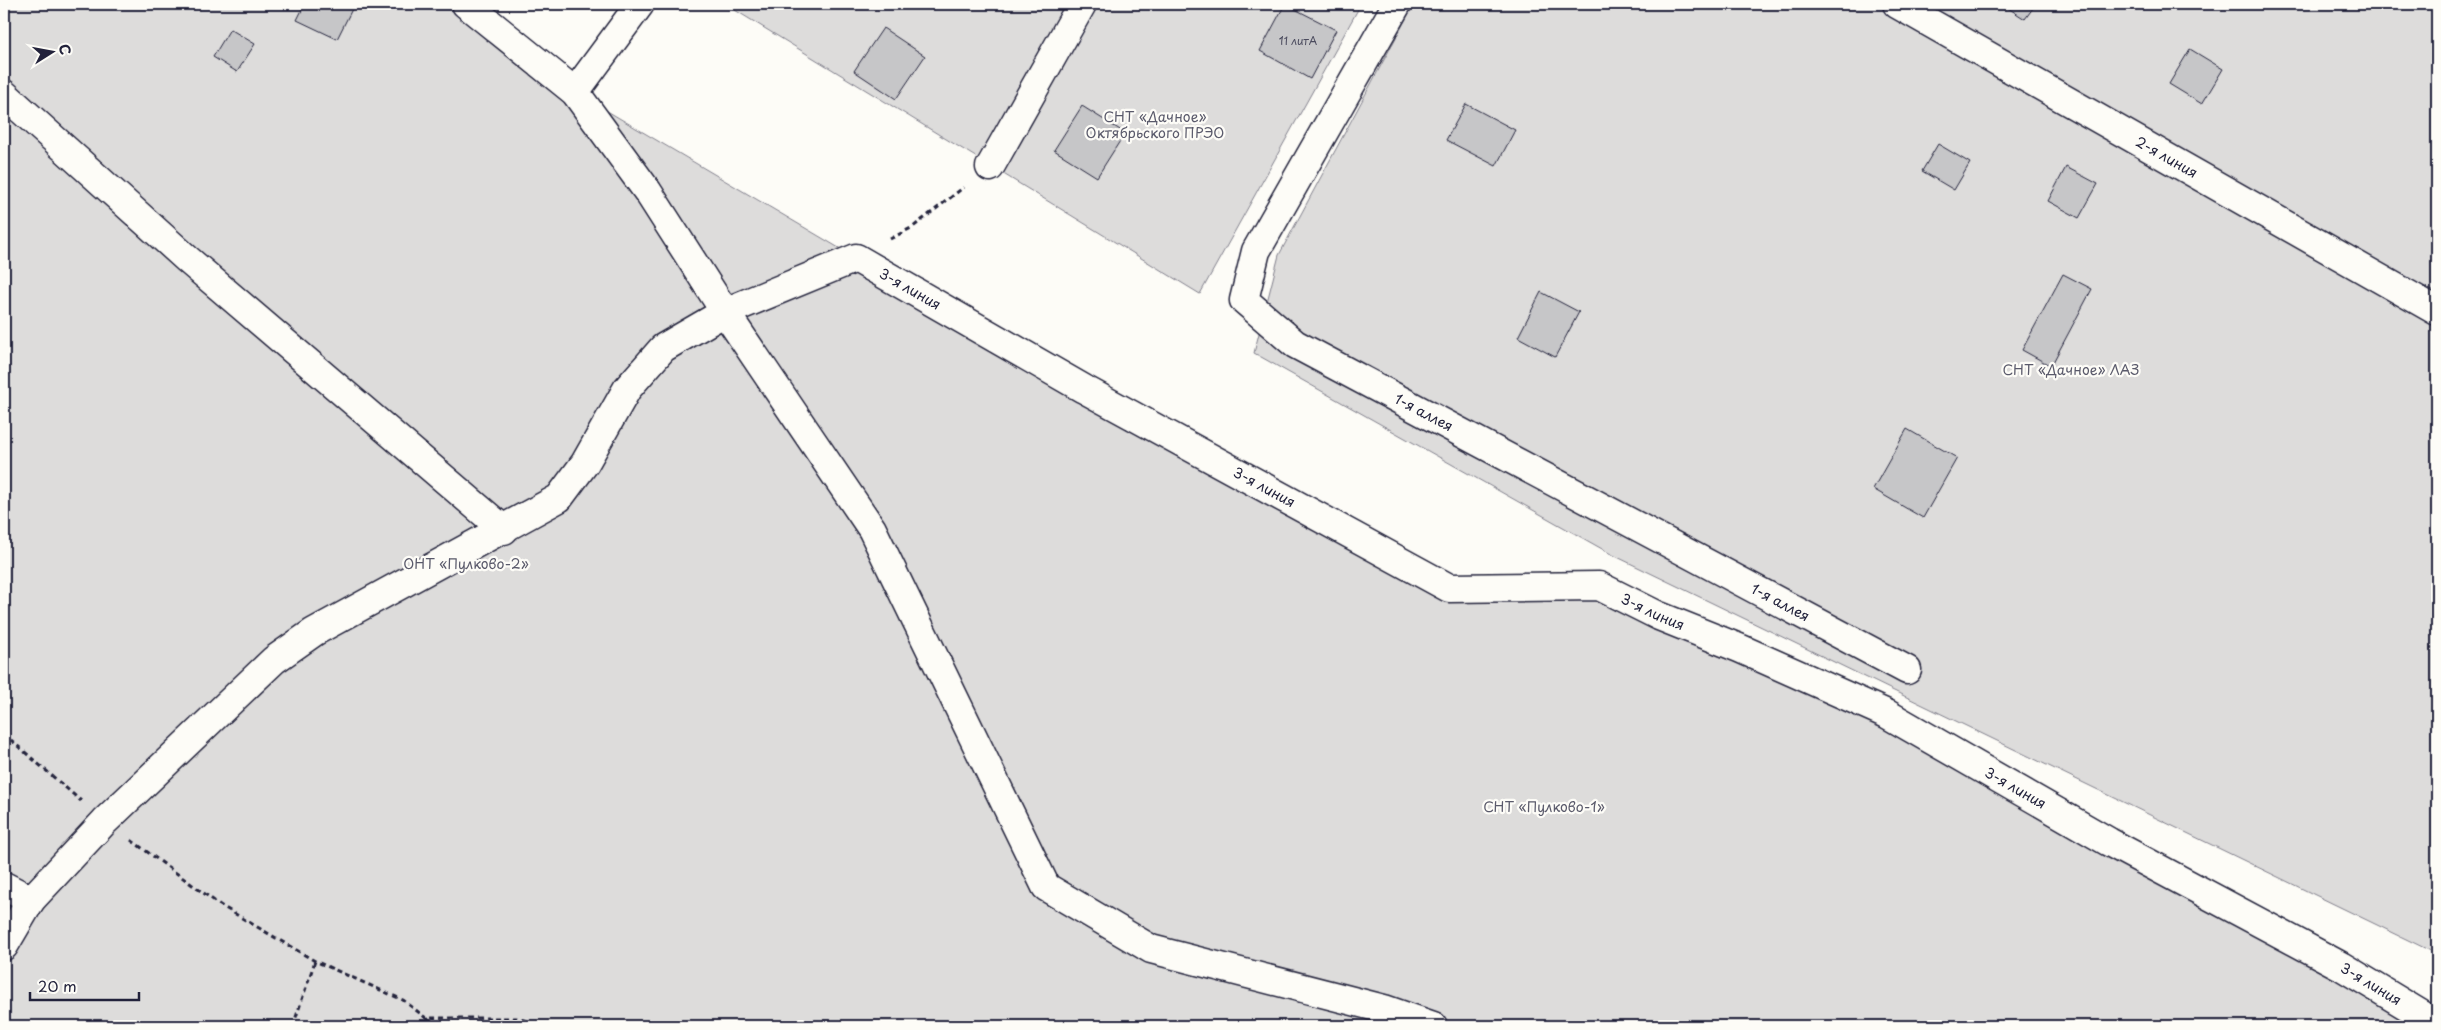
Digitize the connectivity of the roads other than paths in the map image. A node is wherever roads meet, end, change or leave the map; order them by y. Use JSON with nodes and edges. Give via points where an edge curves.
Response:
{"nodes":[{"id":1,"x":466,"y":4,"type":"edge"},
{"id":2,"x":640,"y":4,"type":"edge"},
{"id":3,"x":1082,"y":4,"type":"edge"},
{"id":4,"x":1397,"y":4,"type":"edge"},
{"id":5,"x":1897,"y":4,"type":"edge"},
{"id":6,"x":575,"y":92,"type":"junction"},
{"id":7,"x":4,"y":94,"type":"edge"},
{"id":8,"x":990,"y":167,"type":"road end"},
{"id":9,"x":2437,"y":311,"type":"edge"},
{"id":10,"x":725,"y":312,"type":"junction"},
{"id":11,"x":504,"y":530,"type":"junction"},
{"id":12,"x":1907,"y":670,"type":"dead end"},
{"id":13,"x":4,"y":886,"type":"edge"},
{"id":14,"x":31,"y":900,"type":"junction"},
{"id":15,"x":4,"y":912,"type":"edge"},
{"id":16,"x":4,"y":946,"type":"edge"},
{"id":17,"x":2437,"y":1024,"type":"edge"},
{"id":18,"x":1433,"y":1026,"type":"edge"}],
"edges":[{"from":1,"to":6,"type":"lane"},
{"from":2,"to":6,"type":"lane"},
{"from":3,"to":8,"type":"lane"},
{"from":4,"to":12,"type":"lane","name":"1-я аллея","via":[[1256,251],[1244,300],[1295,344]]},
{"from":5,"to":9,"type":"lane","name":"2-я линия"},
{"from":6,"to":10,"type":"lane","via":[[648,192]]},
{"from":7,"to":11,"type":"lane","via":[[187,259]]},
{"from":10,"to":11,"type":"lane","via":[[663,348],[628,389],[585,463],[559,498]]},
{"from":10,"to":17,"type":"lane","name":"3-я линия","via":[[856,258],[1084,389],[1449,588],[1598,586],[1659,616],[1740,648],[1887,714],[2108,842],[2341,966]]},
{"from":10,"to":18,"type":"lane","via":[[872,529],[1046,887],[1150,949],[1384,1010]]},
{"from":11,"to":14,"type":"lane","via":[[314,632],[274,660],[104,821]]},
{"from":13,"to":14,"type":"lane"},
{"from":14,"to":15,"type":"lane"},
{"from":14,"to":16,"type":"lane"}]}
